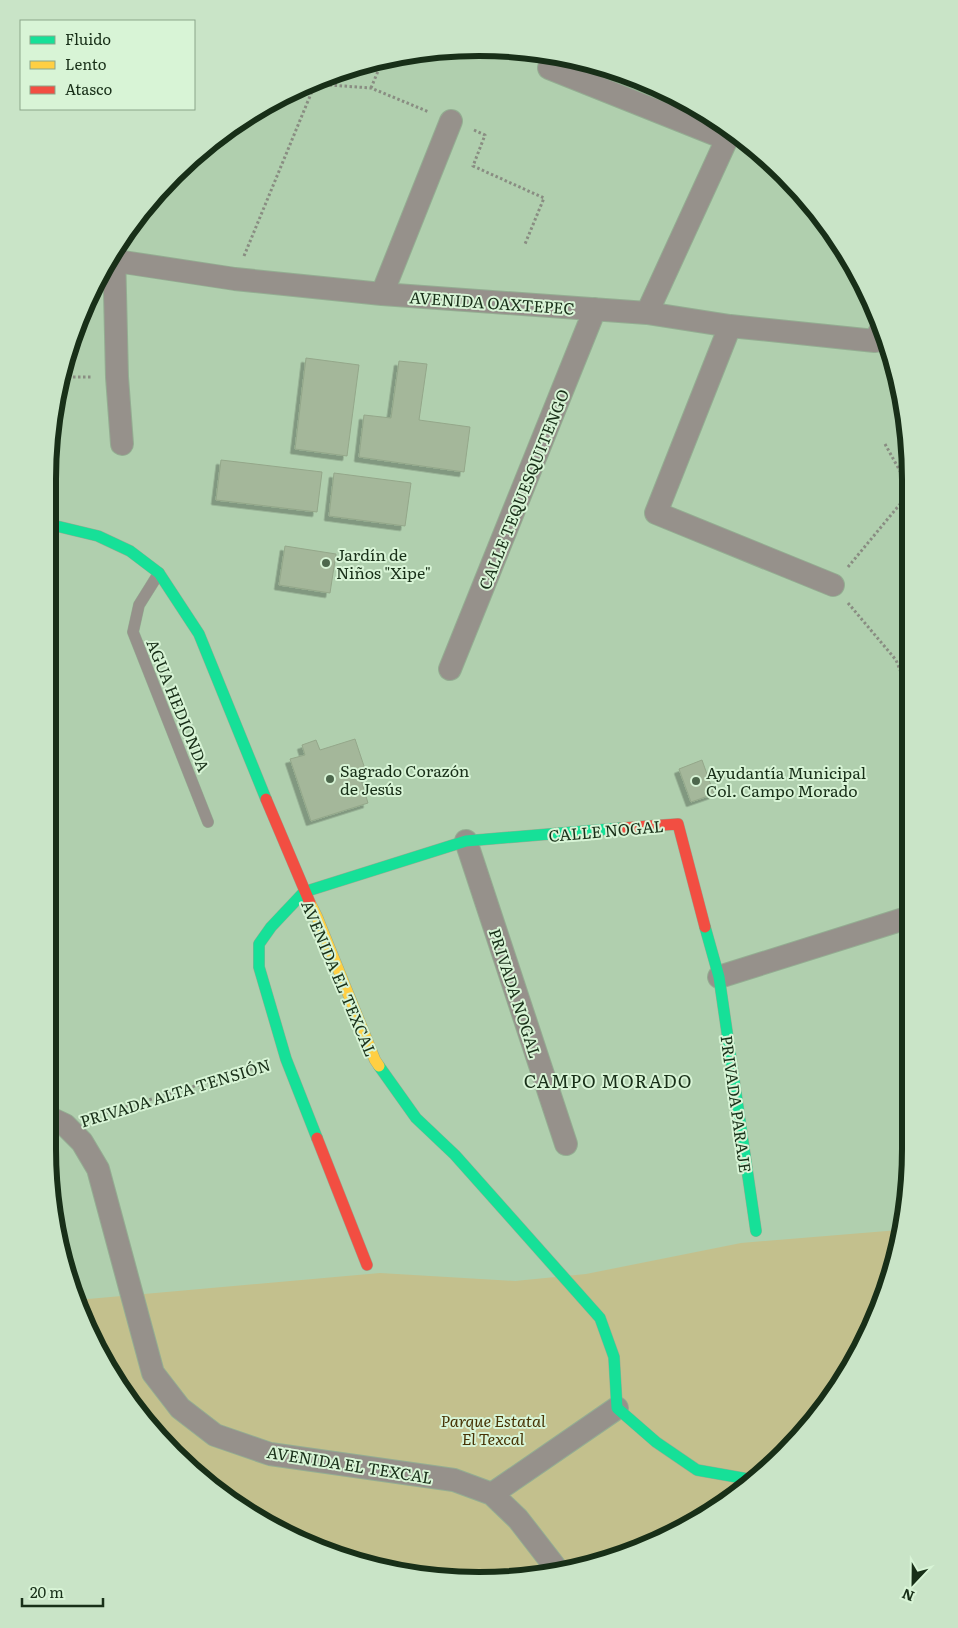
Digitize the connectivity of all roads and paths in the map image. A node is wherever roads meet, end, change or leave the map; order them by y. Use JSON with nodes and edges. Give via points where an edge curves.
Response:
{"nodes":[{"id":1,"x":549,"y":68,"type":"dead end"},
{"id":2,"x":379,"y":69,"type":"edge"},
{"id":3,"x":326,"y":85,"type":"edge"},
{"id":4,"x":312,"y":90,"type":"edge"},
{"id":5,"x":451,"y":121,"type":"dead end"},
{"id":6,"x":720,"y":132,"type":"edge"},
{"id":7,"x":486,"y":135,"type":"dead end"},
{"id":8,"x":728,"y":138,"type":"edge"},
{"id":9,"x":525,"y":244,"type":"dead end"},
{"id":10,"x":119,"y":258,"type":"edge"},
{"id":11,"x":113,"y":267,"type":"edge"},
{"id":12,"x":235,"y":280,"type":"junction"},
{"id":13,"x":382,"y":294,"type":"junction"},
{"id":14,"x":595,"y":309,"type":"junction"},
{"id":15,"x":647,"y":313,"type":"junction"},
{"id":16,"x":730,"y":326,"type":"junction"},
{"id":17,"x":876,"y":334,"type":"edge"},
{"id":18,"x":122,"y":444,"type":"dead end"},
{"id":19,"x":885,"y":444,"type":"dead end"},
{"id":20,"x":902,"y":475,"type":"edge"},
{"id":21,"x":902,"y":500,"type":"edge"},
{"id":22,"x":56,"y":526,"type":"edge"},
{"id":23,"x":159,"y":573,"type":"junction"},
{"id":24,"x":833,"y":585,"type":"junction"},
{"id":25,"x":450,"y":669,"type":"dead end"},
{"id":26,"x":902,"y":675,"type":"edge"},
{"id":27,"x":208,"y":822,"type":"dead end"},
{"id":28,"x":466,"y":841,"type":"junction"},
{"id":29,"x":304,"y":892,"type":"junction"},
{"id":30,"x":902,"y":920,"type":"edge"},
{"id":31,"x":719,"y":977,"type":"junction"},
{"id":32,"x":286,"y":1059,"type":"junction"},
{"id":33,"x":56,"y":1121,"type":"edge"},
{"id":34,"x":566,"y":1144,"type":"dead end"},
{"id":35,"x":756,"y":1231,"type":"dead end"},
{"id":36,"x":367,"y":1265,"type":"dead end"},
{"id":37,"x":617,"y":1408,"type":"junction"},
{"id":38,"x":743,"y":1478,"type":"edge"},
{"id":39,"x":492,"y":1494,"type":"junction"},
{"id":40,"x":554,"y":1565,"type":"edge"}],
"edges":[{"from":1,"to":6,"type":"street"},
{"from":2,"to":3,"type":"path","via":[[371,88]]},
{"from":4,"to":12,"type":"path"},
{"from":5,"to":13,"type":"street"},
{"from":7,"to":9,"type":"path","via":[[473,166],[544,198]]},
{"from":8,"to":15,"type":"street"},
{"from":10,"to":12,"type":"street","name":"AVENIDA OAXTEPEC"},
{"from":11,"to":18,"type":"street"},
{"from":12,"to":13,"type":"street","name":"AVENIDA OAXTEPEC"},
{"from":13,"to":14,"type":"street","name":"AVENIDA OAXTEPEC"},
{"from":14,"to":15,"type":"street","name":"AVENIDA OAXTEPEC"},
{"from":14,"to":25,"type":"street","name":"CALLE TEQUESQUITENGO"},
{"from":15,"to":16,"type":"street","name":"AVENIDA OAXTEPEC"},
{"from":16,"to":17,"type":"street","name":"AVENIDA OAXTEPEC"},
{"from":16,"to":24,"type":"street","via":[[656,513]]},
{"from":19,"to":20,"type":"path"},
{"from":21,"to":24,"type":"path"},
{"from":22,"to":23,"type":"street","name":"AVENIDA EL TEXCAL","via":[[98,536],[130,551]]},
{"from":23,"to":27,"type":"lane","name":"AGUA HEDIONDA","via":[[139,605],[132,632]]},
{"from":23,"to":29,"type":"street","name":"AVENIDA EL TEXCAL","via":[[199,634]]},
{"from":24,"to":26,"type":"path","via":[[896,660]]},
{"from":28,"to":29,"type":"street","name":"CALLE NOGAL"},
{"from":28,"to":31,"type":"street","name":"CALLE NOGAL","via":[[678,824]]},
{"from":28,"to":34,"type":"street","name":"PRIVADA NOGAL"},
{"from":29,"to":32,"type":"street","name":"PRIVADA ALTA TENSIÓN","via":[[258,944],[259,967]]},
{"from":29,"to":37,"type":"street","name":"AVENIDA EL TEXCAL","via":[[374,1060],[416,1118],[455,1155],[600,1318],[614,1357]]},
{"from":30,"to":31,"type":"street"},
{"from":31,"to":35,"type":"street","name":"PRIVADA PARAJE"},
{"from":32,"to":33,"type":"path","name":"PRIVADA ALTA TENSIÓN"},
{"from":32,"to":36,"type":"street","name":"PRIVADA ALTA TENSIÓN"},
{"from":33,"to":39,"type":"street","name":"AVENIDA EL TEXCAL","via":[[82,1142],[98,1169],[153,1373],[180,1408],[215,1435],[270,1454],[454,1480]]},
{"from":37,"to":38,"type":"street","via":[[656,1442],[697,1470]]},
{"from":37,"to":39,"type":"street"},
{"from":39,"to":40,"type":"street","name":"AVENIDA EL TEXCAL","via":[[518,1519]]}]}
